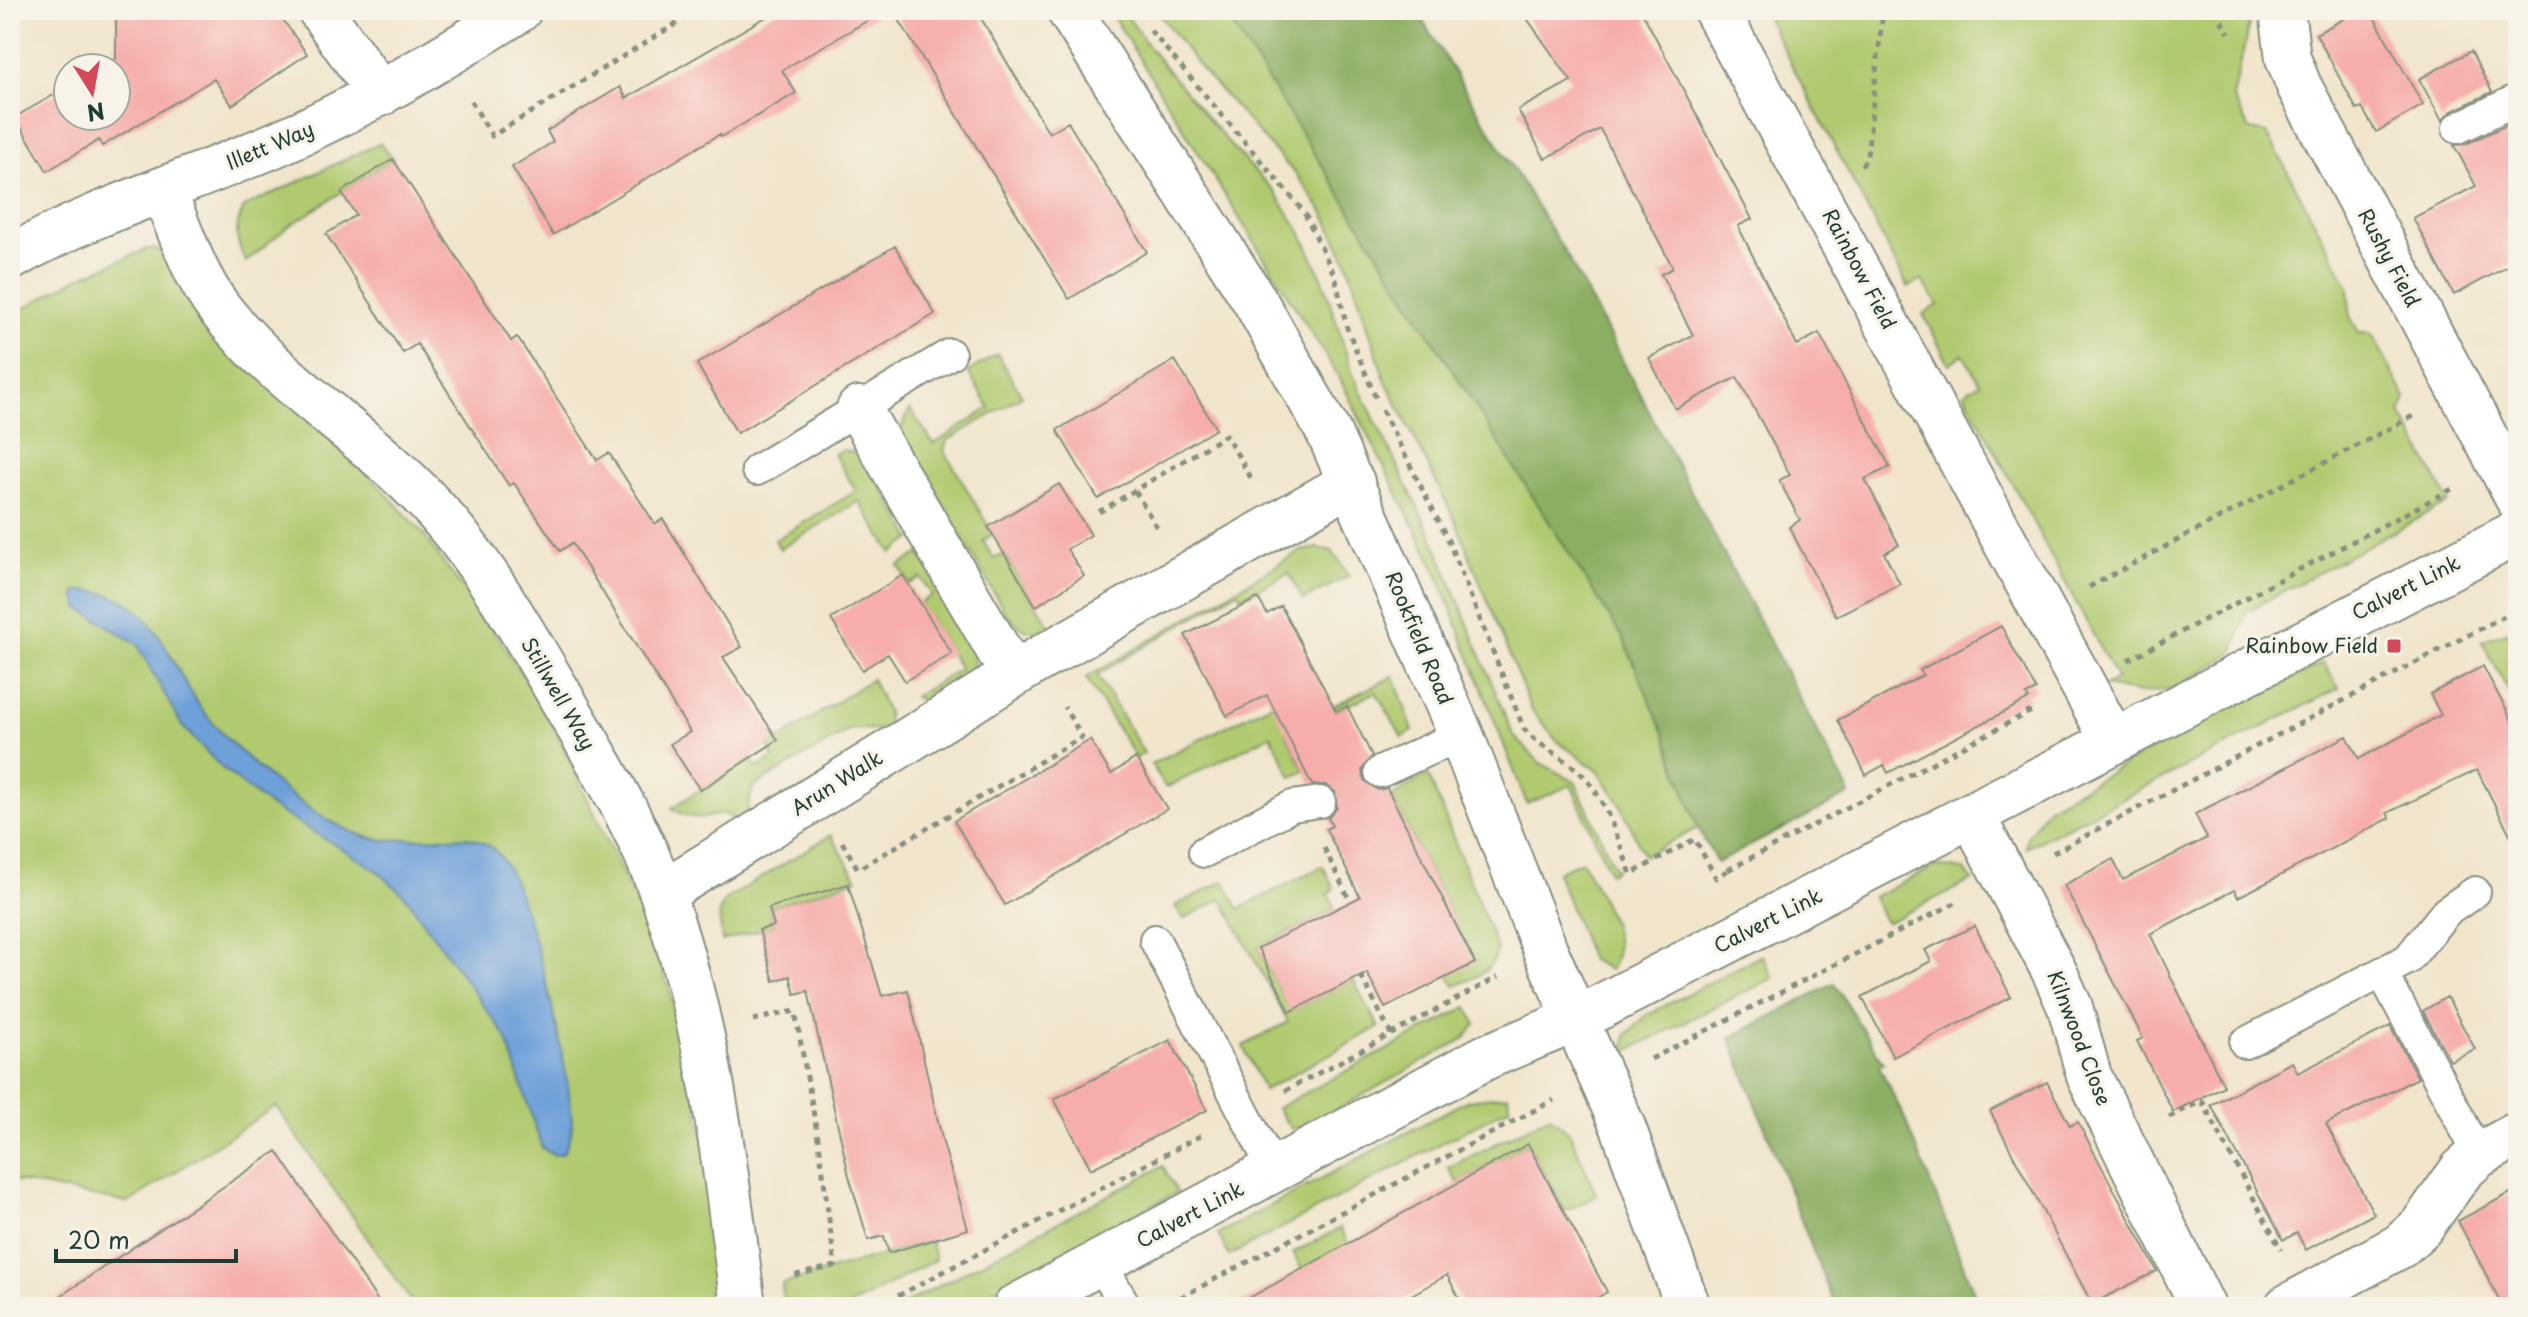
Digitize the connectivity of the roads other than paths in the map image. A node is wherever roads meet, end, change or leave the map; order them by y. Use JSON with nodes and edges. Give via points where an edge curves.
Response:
{"nodes":[{"id":1,"x":320,"y":10,"type":"edge"},
{"id":2,"x":519,"y":10,"type":"edge"},
{"id":3,"x":1069,"y":10,"type":"edge"},
{"id":4,"x":1716,"y":10,"type":"edge"},
{"id":5,"x":2282,"y":10,"type":"edge"},
{"id":6,"x":380,"y":94,"type":"junction"},
{"id":7,"x":2518,"y":99,"type":"edge"},
{"id":8,"x":2458,"y":128,"type":"dead end"},
{"id":9,"x":163,"y":190,"type":"junction"},
{"id":10,"x":10,"y":258,"type":"edge"},
{"id":11,"x":950,"y":354,"type":"dead end"},
{"id":12,"x":859,"y":409,"type":"junction"},
{"id":13,"x":757,"y":470,"type":"dead end"},
{"id":14,"x":1352,"y":482,"type":"junction"},
{"id":15,"x":2518,"y":499,"type":"edge"},
{"id":16,"x":2518,"y":532,"type":"edge"},
{"id":17,"x":1024,"y":668,"type":"junction"},
{"id":18,"x":1461,"y":735,"type":"junction"},
{"id":19,"x":2113,"y":740,"type":"junction"},
{"id":20,"x":1380,"y":772,"type":"dead end"},
{"id":21,"x":1315,"y":803,"type":"road end"},
{"id":22,"x":1972,"y":815,"type":"junction"},
{"id":23,"x":1204,"y":852,"type":"dead end"},
{"id":24,"x":2475,"y":892,"type":"dead end"},
{"id":25,"x":662,"y":893,"type":"junction"},
{"id":26,"x":1155,"y":940,"type":"dead end"},
{"id":27,"x":2383,"y":974,"type":"junction"},
{"id":28,"x":1577,"y":1019,"type":"junction"},
{"id":29,"x":2245,"y":1043,"type":"dead end"},
{"id":30,"x":2518,"y":1134,"type":"edge"},
{"id":31,"x":2479,"y":1155,"type":"junction"},
{"id":32,"x":1274,"y":1171,"type":"junction"},
{"id":33,"x":1100,"y":1262,"type":"junction"},
{"id":34,"x":742,"y":1298,"type":"edge"},
{"id":35,"x":2296,"y":1302,"type":"edge"},
{"id":36,"x":1016,"y":1307,"type":"edge"},
{"id":37,"x":1126,"y":1307,"type":"edge"},
{"id":38,"x":1688,"y":1307,"type":"edge"},
{"id":39,"x":2203,"y":1307,"type":"edge"}],
"edges":[{"from":1,"to":6,"type":"street"},
{"from":2,"to":6,"type":"street","name":"Illett Way"},
{"from":3,"to":14,"type":"street","name":"Rookfield Road","via":[[1280,344]]},
{"from":4,"to":19,"type":"street","name":"Rainbow Field"},
{"from":5,"to":15,"type":"street","name":"Rushy Field","via":[[2288,58],[2299,86]]},
{"from":6,"to":9,"type":"street","name":"Illett Way"},
{"from":7,"to":8,"type":"lane"},
{"from":9,"to":10,"type":"street","name":"Illett Way"},
{"from":9,"to":25,"type":"street","name":"Stillwell Way","via":[[219,308],[420,494],[489,579],[617,796]]},
{"from":11,"to":12,"type":"lane"},
{"from":12,"to":13,"type":"lane"},
{"from":12,"to":17,"type":"street"},
{"from":14,"to":17,"type":"street","name":"Arun Walk"},
{"from":14,"to":18,"type":"street","name":"Rookfield Road"},
{"from":16,"to":19,"type":"street","name":"Calvert Link"},
{"from":17,"to":25,"type":"street","name":"Arun Walk"},
{"from":18,"to":20,"type":"lane"},
{"from":18,"to":28,"type":"street","name":"Rookfield Road"},
{"from":19,"to":22,"type":"street","name":"Calvert Link"},
{"from":21,"to":23,"type":"lane","via":[[1292,806]]},
{"from":22,"to":28,"type":"street","name":"Calvert Link"},
{"from":22,"to":39,"type":"street","name":"Kilnwood Close","via":[[2070,1007],[2089,1076]]},
{"from":24,"to":27,"type":"lane","via":[[2446,912],[2408,959]]},
{"from":25,"to":34,"type":"street","name":"Stillwell Way","via":[[701,1032],[721,1132]]},
{"from":26,"to":32,"type":"lane"},
{"from":27,"to":29,"type":"lane"},
{"from":27,"to":31,"type":"lane"},
{"from":28,"to":32,"type":"street","name":"Calvert Link","via":[[1486,1057]]},
{"from":28,"to":38,"type":"street","name":"Rookfield Road"},
{"from":30,"to":31,"type":"street"},
{"from":31,"to":35,"type":"street","via":[[2400,1246]]},
{"from":32,"to":33,"type":"street","name":"Calvert Link"},
{"from":33,"to":36,"type":"street","name":"Calvert Link"},
{"from":33,"to":37,"type":"lane"}]}
